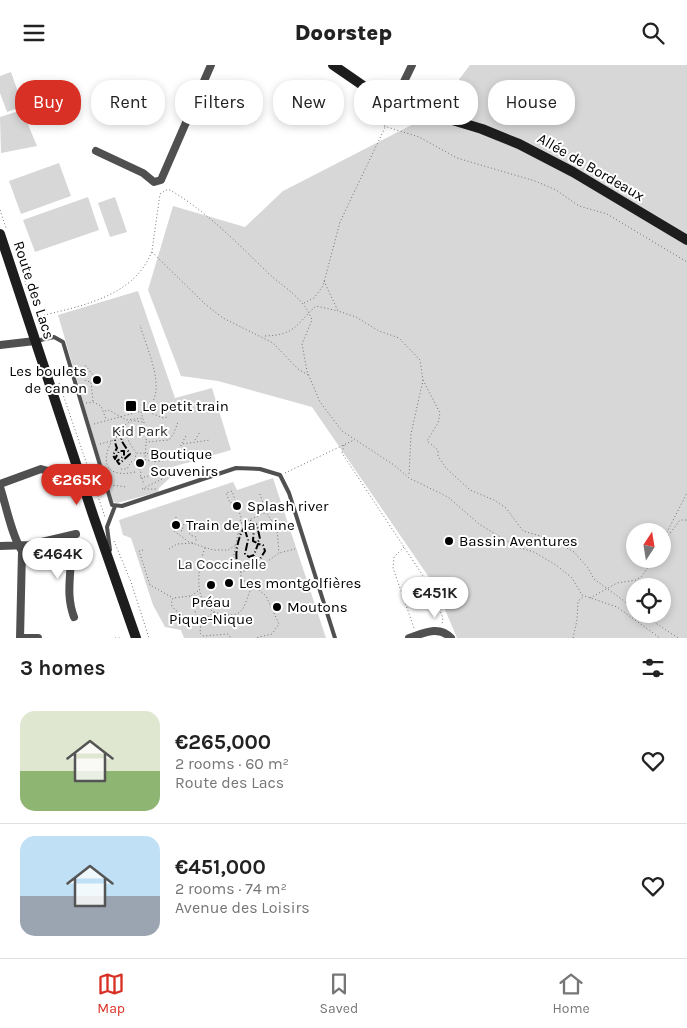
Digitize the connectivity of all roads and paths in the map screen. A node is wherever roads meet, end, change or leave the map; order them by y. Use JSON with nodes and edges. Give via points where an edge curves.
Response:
{"nodes":[{"id":1,"x":211,"y":65,"type":"edge"},
{"id":2,"x":333,"y":65,"type":"edge"},
{"id":3,"x":412,"y":65,"type":"edge"},
{"id":4,"x":405,"y":80,"type":"edge"},
{"id":5,"x":354,"y":81,"type":"edge"},
{"id":6,"x":385,"y":125,"type":"edge"},
{"id":7,"x":393,"y":125,"type":"edge"},
{"id":8,"x":467,"y":125,"type":"edge"},
{"id":9,"x":96,"y":151,"type":"dead end"},
{"id":10,"x":0,"y":235,"type":"edge"},
{"id":11,"x":687,"y":240,"type":"edge"},
{"id":12,"x":152,"y":251,"type":"junction"},
{"id":13,"x":687,"y":262,"type":"edge"},
{"id":14,"x":324,"y":281,"type":"junction"},
{"id":15,"x":303,"y":303,"type":"junction"},
{"id":16,"x":338,"y":311,"type":"junction"},
{"id":17,"x":309,"y":313,"type":"junction"},
{"id":18,"x":40,"y":325,"type":"dead end"},
{"id":19,"x":140,"y":325,"type":"dead end"},
{"id":20,"x":264,"y":337,"type":"junction"},
{"id":21,"x":35,"y":341,"type":"junction"},
{"id":22,"x":0,"y":345,"type":"edge"},
{"id":23,"x":93,"y":375,"type":"dead end"},
{"id":24,"x":309,"y":376,"type":"junction"},
{"id":25,"x":57,"y":378,"type":"dead end"},
{"id":26,"x":424,"y":380,"type":"junction"},
{"id":27,"x":95,"y":383,"type":"dead end"},
{"id":28,"x":91,"y":384,"type":"junction"},
{"id":29,"x":92,"y":401,"type":"junction"},
{"id":30,"x":84,"y":404,"type":"dead end"},
{"id":31,"x":145,"y":410,"type":"junction"},
{"id":32,"x":104,"y":411,"type":"junction"},
{"id":33,"x":141,"y":411,"type":"junction"},
{"id":34,"x":121,"y":416,"type":"junction"},
{"id":35,"x":168,"y":417,"type":"dead end"},
{"id":36,"x":143,"y":418,"type":"junction"},
{"id":37,"x":106,"y":420,"type":"junction"},
{"id":38,"x":144,"y":422,"type":"junction"},
{"id":39,"x":178,"y":422,"type":"dead end"},
{"id":40,"x":90,"y":425,"type":"dead end"},
{"id":41,"x":124,"y":427,"type":"junction"},
{"id":42,"x":200,"y":432,"type":"dead end"},
{"id":43,"x":187,"y":434,"type":"dead end"},
{"id":44,"x":210,"y":440,"type":"dead end"},
{"id":45,"x":354,"y":440,"type":"junction"},
{"id":46,"x":111,"y":441,"type":"junction"},
{"id":47,"x":195,"y":441,"type":"junction"},
{"id":48,"x":146,"y":442,"type":"junction"},
{"id":49,"x":182,"y":444,"type":"junction"},
{"id":50,"x":98,"y":445,"type":"dead end"},
{"id":51,"x":344,"y":445,"type":"junction"},
{"id":52,"x":161,"y":450,"type":"dead end"},
{"id":53,"x":137,"y":453,"type":"junction"},
{"id":54,"x":145,"y":453,"type":"junction"},
{"id":55,"x":154,"y":454,"type":"junction"},
{"id":56,"x":135,"y":460,"type":"junction"},
{"id":57,"x":145,"y":461,"type":"junction"},
{"id":58,"x":156,"y":462,"type":"junction"},
{"id":59,"x":137,"y":468,"type":"junction"},
{"id":60,"x":120,"y":469,"type":"dead end"},
{"id":61,"x":135,"y":472,"type":"junction"},
{"id":62,"x":280,"y":475,"type":"junction"},
{"id":63,"x":141,"y":477,"type":"junction"},
{"id":64,"x":409,"y":478,"type":"junction"},
{"id":65,"x":54,"y":485,"type":"dead end"},
{"id":66,"x":0,"y":486,"type":"edge"},
{"id":67,"x":144,"y":486,"type":"junction"},
{"id":68,"x":157,"y":489,"type":"dead end"},
{"id":69,"x":687,"y":493,"type":"edge"},
{"id":70,"x":260,"y":494,"type":"dead end"},
{"id":71,"x":115,"y":506,"type":"junction"},
{"id":72,"x":235,"y":507,"type":"dead end"},
{"id":73,"x":266,"y":513,"type":"junction"},
{"id":74,"x":176,"y":517,"type":"dead end"},
{"id":75,"x":687,"y":520,"type":"edge"},
{"id":76,"x":108,"y":523,"type":"junction"},
{"id":77,"x":241,"y":523,"type":"junction"},
{"id":78,"x":671,"y":525,"type":"edge"},
{"id":79,"x":178,"y":529,"type":"junction"},
{"id":80,"x":174,"y":531,"type":"dead end"},
{"id":81,"x":177,"y":532,"type":"junction"},
{"id":82,"x":671,"y":532,"type":"edge"},
{"id":83,"x":239,"y":533,"type":"junction"},
{"id":84,"x":113,"y":538,"type":"dead end"},
{"id":85,"x":240,"y":538,"type":"dead end"},
{"id":86,"x":196,"y":543,"type":"junction"},
{"id":87,"x":236,"y":544,"type":"junction"},
{"id":88,"x":0,"y":546,"type":"edge"},
{"id":89,"x":19,"y":546,"type":"junction"},
{"id":90,"x":404,"y":547,"type":"junction"},
{"id":91,"x":204,"y":548,"type":"junction"},
{"id":92,"x":169,"y":549,"type":"dead end"},
{"id":93,"x":295,"y":549,"type":"dead end"},
{"id":94,"x":143,"y":550,"type":"dead end"},
{"id":95,"x":279,"y":553,"type":"junction"},
{"id":96,"x":233,"y":556,"type":"junction"},
{"id":97,"x":237,"y":556,"type":"dead end"},
{"id":98,"x":648,"y":568,"type":"edge"},
{"id":99,"x":241,"y":573,"type":"junction"},
{"id":100,"x":115,"y":577,"type":"junction"},
{"id":101,"x":254,"y":586,"type":"junction"},
{"id":102,"x":608,"y":589,"type":"junction"},
{"id":103,"x":199,"y":591,"type":"junction"},
{"id":104,"x":191,"y":596,"type":"junction"},
{"id":105,"x":584,"y":596,"type":"junction"},
{"id":106,"x":173,"y":598,"type":"junction"},
{"id":107,"x":590,"y":598,"type":"junction"},
{"id":108,"x":626,"y":602,"type":"edge"},
{"id":109,"x":214,"y":612,"type":"junction"},
{"id":110,"x":74,"y":617,"type":"dead end"},
{"id":111,"x":197,"y":618,"type":"junction"},
{"id":112,"x":201,"y":622,"type":"junction"},
{"id":113,"x":656,"y":623,"type":"edge"},
{"id":114,"x":441,"y":631,"type":"junction"},
{"id":115,"x":418,"y":635,"type":"junction"},
{"id":116,"x":204,"y":637,"type":"edge"},
{"id":117,"x":20,"y":638,"type":"edge"},
{"id":118,"x":38,"y":638,"type":"edge"},
{"id":119,"x":115,"y":638,"type":"edge"},
{"id":120,"x":121,"y":638,"type":"edge"},
{"id":121,"x":136,"y":638,"type":"edge"},
{"id":122,"x":149,"y":638,"type":"edge"},
{"id":123,"x":231,"y":638,"type":"edge"},
{"id":124,"x":255,"y":638,"type":"edge"},
{"id":125,"x":336,"y":638,"type":"edge"},
{"id":126,"x":409,"y":638,"type":"edge"},
{"id":127,"x":451,"y":638,"type":"edge"},
{"id":128,"x":573,"y":638,"type":"edge"},
{"id":129,"x":660,"y":638,"type":"edge"},
{"id":130,"x":678,"y":638,"type":"edge"}],
"edges":[{"from":1,"to":9,"type":"street","via":[[161,180],[154,182],[143,173]]},
{"from":2,"to":5,"type":"main road"},
{"from":3,"to":4,"type":"street"},
{"from":6,"to":14,"type":"path","via":[[340,222]]},
{"from":7,"to":13,"type":"path","via":[[457,158],[535,181],[556,190],[579,206],[607,213]]},
{"from":8,"to":11,"type":"main road","name":"Allée de Bordeaux","via":[[519,144]]},
{"from":10,"to":21,"type":"main road","name":"Route des Lacs"},
{"from":12,"to":15,"type":"path","via":[[160,194],[168,190],[211,219]]},
{"from":12,"to":18,"type":"path","via":[[142,267],[113,293],[98,301],[37,317]]},
{"from":12,"to":20,"type":"path","via":[[217,313]]},
{"from":14,"to":15,"type":"path","via":[[311,301]]},
{"from":14,"to":16,"type":"path"},
{"from":15,"to":17,"type":"path"},
{"from":16,"to":17,"type":"path","via":[[316,306]]},
{"from":16,"to":26,"type":"path","via":[[405,342],[420,360]]},
{"from":17,"to":20,"type":"path","via":[[292,331]]},
{"from":17,"to":24,"type":"path","via":[[312,322],[302,346]]},
{"from":19,"to":31,"type":"path","via":[[157,377],[155,399]]},
{"from":20,"to":24,"type":"path"},
{"from":21,"to":22,"type":"street"},
{"from":21,"to":71,"type":"lane","via":[[54,337],[63,342],[108,495]]},
{"from":21,"to":100,"type":"main road","name":"Route des Lacs"},
{"from":23,"to":28,"type":"path","via":[[85,365],[84,377]]},
{"from":24,"to":45,"type":"path","via":[[324,407],[342,431]]},
{"from":25,"to":76,"type":"path"},
{"from":26,"to":64,"type":"path","via":[[411,434]]},
{"from":26,"to":102,"type":"path","via":[[440,413],[427,441],[438,450],[446,469],[470,491],[494,500],[506,509],[523,531],[551,539],[574,552],[594,579]]},
{"from":27,"to":28,"type":"path"},
{"from":28,"to":29,"type":"path"},
{"from":29,"to":30,"type":"path"},
{"from":29,"to":32,"type":"path","via":[[102,406]]},
{"from":31,"to":33,"type":"path"},
{"from":31,"to":35,"type":"path"},
{"from":32,"to":34,"type":"path"},
{"from":32,"to":37,"type":"path"},
{"from":33,"to":34,"type":"path"},
{"from":33,"to":36,"type":"path"},
{"from":34,"to":36,"type":"path","via":[[126,420]]},
{"from":34,"to":37,"type":"path"},
{"from":36,"to":38,"type":"path"},
{"from":37,"to":40,"type":"path"},
{"from":38,"to":41,"type":"path","via":[[130,421]]},
{"from":38,"to":48,"type":"path"},
{"from":39,"to":48,"type":"path","via":[[168,440]]},
{"from":41,"to":46,"type":"path","via":[[116,431]]},
{"from":41,"to":53,"type":"path"},
{"from":42,"to":47,"type":"path"},
{"from":43,"to":49,"type":"path"},
{"from":44,"to":47,"type":"path"},
{"from":45,"to":51,"type":"path"},
{"from":45,"to":64,"type":"path"},
{"from":46,"to":50,"type":"path"},
{"from":46,"to":61,"type":"path","via":[[108,468],[117,474]]},
{"from":47,"to":49,"type":"path"},
{"from":48,"to":54,"type":"path"},
{"from":49,"to":58,"type":"path","via":[[172,457]]},
{"from":51,"to":62,"type":"path"},
{"from":51,"to":90,"type":"path","via":[[342,453]]},
{"from":52,"to":55,"type":"path"},
{"from":53,"to":54,"type":"path"},
{"from":53,"to":56,"type":"path"},
{"from":54,"to":55,"type":"path"},
{"from":54,"to":57,"type":"path"},
{"from":55,"to":58,"type":"path"},
{"from":56,"to":57,"type":"path"},
{"from":56,"to":59,"type":"path"},
{"from":56,"to":60,"type":"path","via":[[127,465],[127,469]]},
{"from":57,"to":58,"type":"path"},
{"from":59,"to":61,"type":"path"},
{"from":59,"to":63,"type":"path"},
{"from":61,"to":63,"type":"path"},
{"from":62,"to":71,"type":"lane","via":[[260,469],[236,468]]},
{"from":62,"to":125,"type":"lane","via":[[289,493]]},
{"from":63,"to":67,"type":"path"},
{"from":63,"to":67,"type":"path","via":[[165,474],[164,478]]},
{"from":64,"to":105,"type":"path","via":[[448,497],[479,523],[517,547],[534,552],[556,565]]},
{"from":65,"to":66,"type":"street","via":[[44,469]]},
{"from":66,"to":89,"type":"street"},
{"from":67,"to":68,"type":"path","via":[[142,489],[146,491]]},
{"from":69,"to":78,"type":"path"},
{"from":70,"to":73,"type":"path"},
{"from":71,"to":76,"type":"lane"},
{"from":72,"to":77,"type":"path","via":[[226,493],[232,491]]},
{"from":73,"to":77,"type":"path"},
{"from":73,"to":95,"type":"path","via":[[277,529]]},
{"from":74,"to":79,"type":"path","via":[[175,528]]},
{"from":75,"to":82,"type":"path","via":[[680,520]]},
{"from":76,"to":100,"type":"lane","via":[[107,535]]},
{"from":77,"to":83,"type":"path"},
{"from":79,"to":81,"type":"path"},
{"from":79,"to":86,"type":"path","via":[[182,531],[185,519],[188,521],[190,535],[196,537]]},
{"from":80,"to":81,"type":"path"},
{"from":81,"to":86,"type":"path","via":[[182,538]]},
{"from":83,"to":85,"type":"path"},
{"from":83,"to":87,"type":"path"},
{"from":84,"to":122,"type":"path"},
{"from":86,"to":91,"type":"path"},
{"from":86,"to":92,"type":"path","via":[[177,544]]},
{"from":87,"to":91,"type":"path","via":[[221,551]]},
{"from":87,"to":96,"type":"path"},
{"from":88,"to":89,"type":"street"},
{"from":89,"to":110,"type":"street","via":[[72,535],[68,601]]},
{"from":89,"to":117,"type":"street","via":[[23,571]]},
{"from":90,"to":114,"type":"path","via":[[438,604],[443,618]]},
{"from":90,"to":115,"type":"path","via":[[394,557],[394,568]]},
{"from":91,"to":103,"type":"path","via":[[200,558]]},
{"from":93,"to":95,"type":"path"},
{"from":94,"to":106,"type":"path","via":[[139,551],[150,585]]},
{"from":95,"to":99,"type":"path","via":[[260,566]]},
{"from":96,"to":97,"type":"path"},
{"from":96,"to":99,"type":"path","via":[[232,565]]},
{"from":98,"to":102,"type":"path","via":[[636,580],[617,583]]},
{"from":99,"to":101,"type":"path","via":[[242,579]]},
{"from":100,"to":121,"type":"main road","name":"Route des Lacs"},
{"from":101,"to":109,"type":"path","via":[[242,611],[229,615]]},
{"from":101,"to":124,"type":"path","via":[[266,595],[279,624],[272,634]]},
{"from":102,"to":107,"type":"path"},
{"from":102,"to":108,"type":"path"},
{"from":103,"to":104,"type":"path"},
{"from":103,"to":109,"type":"path","via":[[206,607]]},
{"from":104,"to":106,"type":"path"},
{"from":104,"to":111,"type":"path"},
{"from":105,"to":107,"type":"path"},
{"from":105,"to":128,"type":"path","via":[[578,601]]},
{"from":106,"to":111,"type":"path","via":[[174,610]]},
{"from":107,"to":129,"type":"path","via":[[617,607]]},
{"from":109,"to":112,"type":"path"},
{"from":111,"to":112,"type":"path"},
{"from":112,"to":116,"type":"path","via":[[200,633]]},
{"from":113,"to":130,"type":"path"},
{"from":114,"to":115,"type":"street"},
{"from":114,"to":127,"type":"street"},
{"from":115,"to":126,"type":"street"},
{"from":116,"to":123,"type":"path","via":[[228,634]]},
{"from":117,"to":118,"type":"street"},
{"from":119,"to":120,"type":"path"}]}
